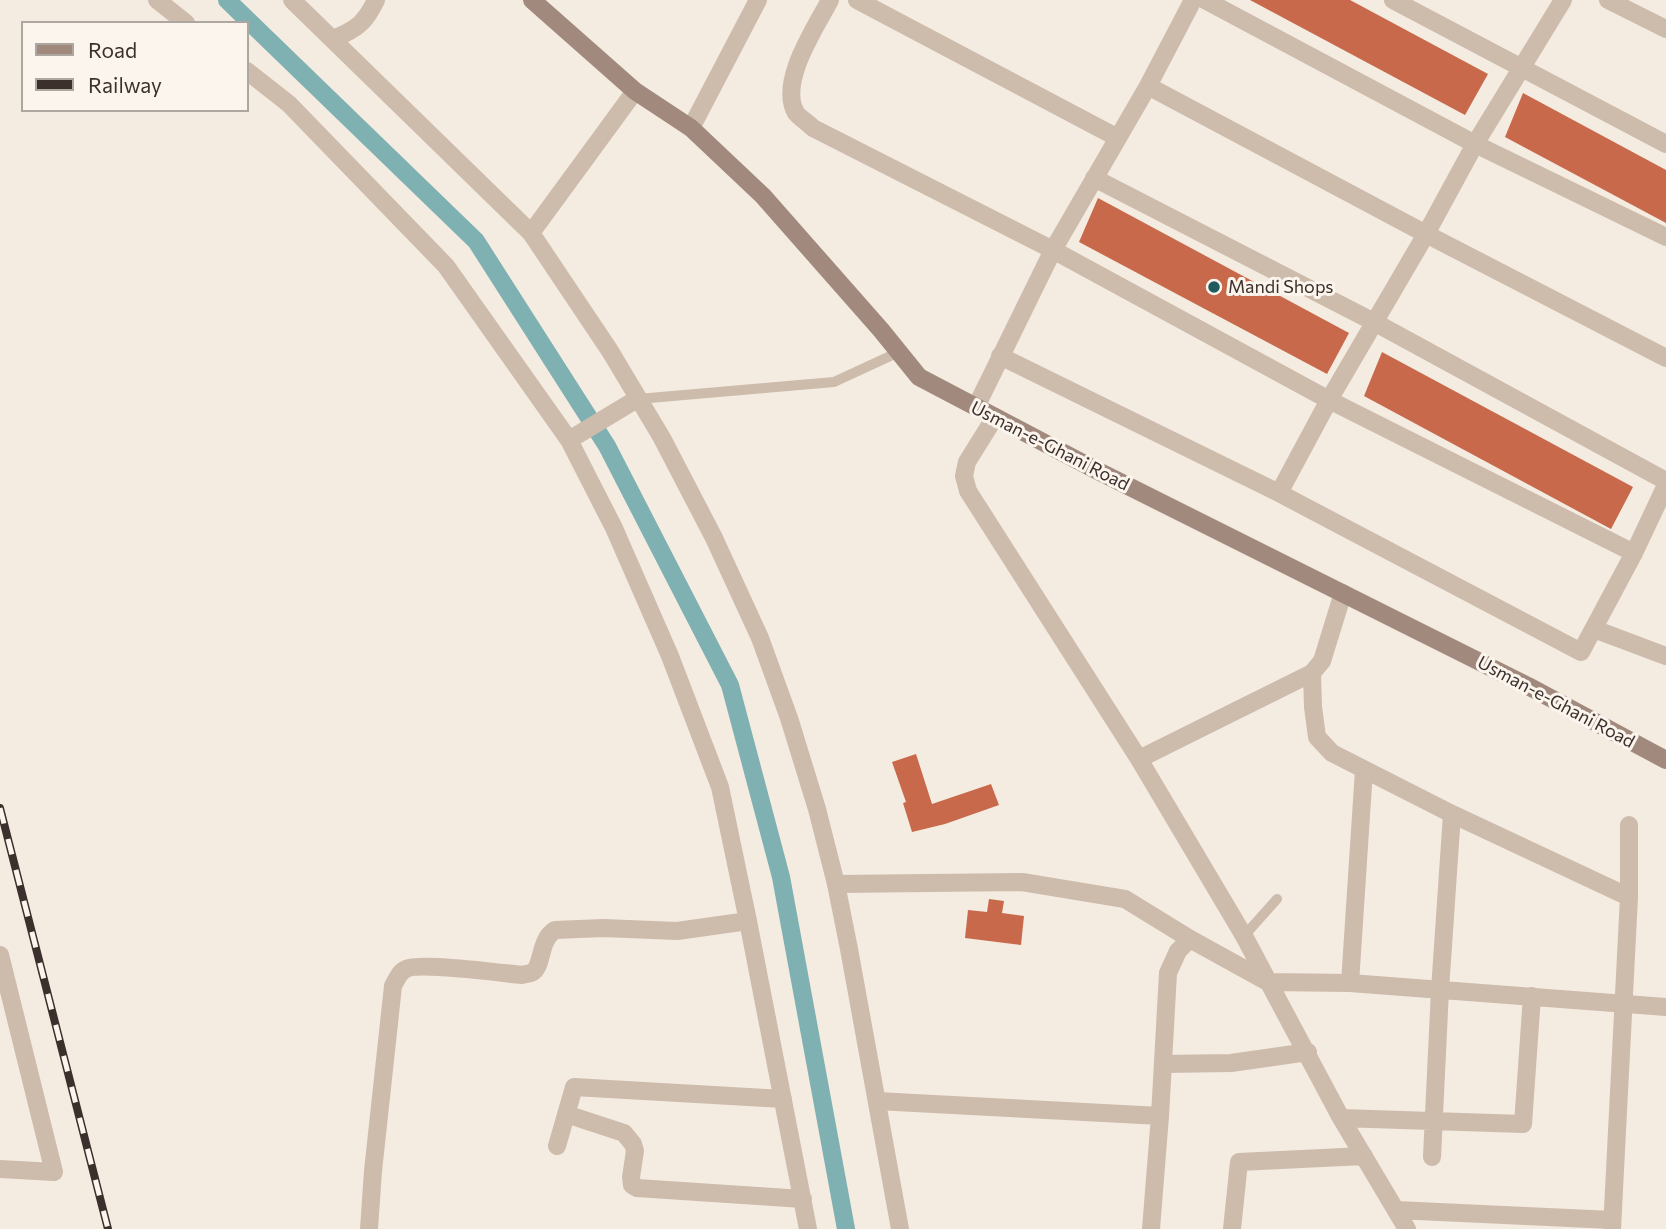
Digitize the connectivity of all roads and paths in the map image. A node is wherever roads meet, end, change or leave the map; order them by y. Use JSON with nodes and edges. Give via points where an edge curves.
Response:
{"nodes":[{"id":1,"x":157,"y":0,"type":"edge"},
{"id":2,"x":292,"y":0,"type":"edge"},
{"id":3,"x":376,"y":0,"type":"edge"},
{"id":4,"x":532,"y":0,"type":"edge"},
{"id":5,"x":758,"y":0,"type":"edge"},
{"id":6,"x":830,"y":0,"type":"edge"},
{"id":7,"x":857,"y":0,"type":"edge"},
{"id":8,"x":1193,"y":0,"type":"edge"},
{"id":9,"x":1205,"y":0,"type":"edge"},
{"id":10,"x":1393,"y":0,"type":"edge"},
{"id":11,"x":1563,"y":0,"type":"edge"},
{"id":12,"x":1608,"y":0,"type":"edge"},
{"id":13,"x":183,"y":21,"type":"edge"},
{"id":14,"x":1666,"y":29,"type":"edge"},
{"id":15,"x":333,"y":39,"type":"junction"},
{"id":16,"x":1523,"y":67,"type":"junction"},
{"id":17,"x":248,"y":72,"type":"edge"},
{"id":18,"x":1148,"y":86,"type":"junction"},
{"id":19,"x":635,"y":91,"type":"junction"},
{"id":20,"x":691,"y":128,"type":"junction"},
{"id":21,"x":1118,"y":138,"type":"junction"},
{"id":22,"x":1475,"y":144,"type":"junction"},
{"id":23,"x":1666,"y":144,"type":"edge"},
{"id":24,"x":1094,"y":178,"type":"junction"},
{"id":25,"x":531,"y":233,"type":"junction"},
{"id":26,"x":1426,"y":234,"type":"junction"},
{"id":27,"x":1666,"y":237,"type":"edge"},
{"id":28,"x":1053,"y":250,"type":"junction"},
{"id":29,"x":1374,"y":322,"type":"junction"},
{"id":30,"x":899,"y":352,"type":"junction"},
{"id":31,"x":1000,"y":356,"type":"junction"},
{"id":32,"x":1666,"y":358,"type":"edge"},
{"id":33,"x":637,"y":399,"type":"junction"},
{"id":34,"x":1329,"y":400,"type":"junction"},
{"id":35,"x":976,"y":407,"type":"junction"},
{"id":36,"x":995,"y":417,"type":"junction"},
{"id":37,"x":573,"y":438,"type":"junction"},
{"id":38,"x":1666,"y":483,"type":"edge"},
{"id":39,"x":1279,"y":493,"type":"junction"},
{"id":40,"x":1658,"y":523,"type":"edge"},
{"id":41,"x":1634,"y":553,"type":"junction"},
{"id":42,"x":1343,"y":593,"type":"junction"},
{"id":43,"x":1594,"y":629,"type":"junction"},
{"id":44,"x":1666,"y":656,"type":"edge"},
{"id":45,"x":1312,"y":673,"type":"junction"},
{"id":46,"x":1139,"y":759,"type":"junction"},
{"id":47,"x":1666,"y":760,"type":"edge"},
{"id":48,"x":1364,"y":770,"type":"junction"},
{"id":49,"x":1452,"y":814,"type":"junction"},
{"id":50,"x":1629,"y":825,"type":"dead end"},
{"id":51,"x":835,"y":884,"type":"junction"},
{"id":52,"x":1629,"y":897,"type":"junction"},
{"id":53,"x":1277,"y":899,"type":"dead end"},
{"id":54,"x":748,"y":921,"type":"junction"},
{"id":55,"x":1244,"y":936,"type":"junction"},
{"id":56,"x":1190,"y":939,"type":"junction"},
{"id":57,"x":0,"y":955,"type":"edge"},
{"id":58,"x":1268,"y":982,"type":"junction"},
{"id":59,"x":1350,"y":983,"type":"junction"},
{"id":60,"x":1440,"y":990,"type":"junction"},
{"id":61,"x":1532,"y":996,"type":"junction"},
{"id":62,"x":1623,"y":1003,"type":"junction"},
{"id":63,"x":1666,"y":1007,"type":"edge"},
{"id":64,"x":1308,"y":1052,"type":"junction"},
{"id":65,"x":1163,"y":1064,"type":"junction"},
{"id":66,"x":783,"y":1099,"type":"junction"},
{"id":67,"x":877,"y":1101,"type":"junction"},
{"id":68,"x":566,"y":1114,"type":"junction"},
{"id":69,"x":1160,"y":1116,"type":"junction"},
{"id":70,"x":1341,"y":1118,"type":"junction"},
{"id":71,"x":1433,"y":1120,"type":"junction"},
{"id":72,"x":557,"y":1146,"type":"dead end"},
{"id":73,"x":1364,"y":1156,"type":"junction"},
{"id":74,"x":1432,"y":1157,"type":"dead end"},
{"id":75,"x":0,"y":1169,"type":"edge"},
{"id":76,"x":803,"y":1199,"type":"junction"},
{"id":77,"x":1396,"y":1210,"type":"junction"},
{"id":78,"x":1612,"y":1224,"type":"edge"},
{"id":79,"x":369,"y":1229,"type":"edge"},
{"id":80,"x":808,"y":1229,"type":"edge"},
{"id":81,"x":900,"y":1229,"type":"edge"},
{"id":82,"x":1151,"y":1229,"type":"edge"},
{"id":83,"x":1232,"y":1229,"type":"edge"},
{"id":84,"x":1407,"y":1229,"type":"edge"}],
"edges":[{"from":1,"to":13,"type":"street"},
{"from":2,"to":15,"type":"street"},
{"from":3,"to":15,"type":"street","via":[[368,18]]},
{"from":4,"to":19,"type":"main road","name":"Usman-e-Ghani Road"},
{"from":5,"to":20,"type":"street"},
{"from":6,"to":28,"type":"street","via":[[798,59],[792,97],[796,113],[813,128]]},
{"from":7,"to":21,"type":"street"},
{"from":8,"to":18,"type":"street"},
{"from":9,"to":22,"type":"street"},
{"from":10,"to":16,"type":"street"},
{"from":11,"to":16,"type":"street"},
{"from":12,"to":14,"type":"street"},
{"from":15,"to":25,"type":"street"},
{"from":16,"to":22,"type":"street"},
{"from":16,"to":23,"type":"street"},
{"from":17,"to":37,"type":"street","via":[[289,104],[446,266]]},
{"from":18,"to":21,"type":"street"},
{"from":18,"to":26,"type":"street"},
{"from":19,"to":20,"type":"main road","name":"Usman-e-Ghani Road"},
{"from":19,"to":25,"type":"street"},
{"from":20,"to":30,"type":"main road","name":"Usman-e-Ghani Road","via":[[763,197]]},
{"from":21,"to":24,"type":"street"},
{"from":22,"to":26,"type":"street"},
{"from":22,"to":27,"type":"street"},
{"from":24,"to":28,"type":"street"},
{"from":24,"to":29,"type":"street"},
{"from":25,"to":33,"type":"street"},
{"from":26,"to":29,"type":"street"},
{"from":26,"to":32,"type":"street"},
{"from":28,"to":31,"type":"street"},
{"from":28,"to":34,"type":"street"},
{"from":29,"to":34,"type":"street"},
{"from":29,"to":38,"type":"street"},
{"from":30,"to":33,"type":"lane","via":[[834,382]]},
{"from":30,"to":35,"type":"main road","name":"Usman-e-Ghani Road","via":[[919,377]]},
{"from":31,"to":35,"type":"street"},
{"from":31,"to":39,"type":"street"},
{"from":33,"to":37,"type":"street"},
{"from":33,"to":51,"type":"street","via":[[714,538],[760,638],[813,796]]},
{"from":34,"to":39,"type":"street"},
{"from":34,"to":41,"type":"street"},
{"from":35,"to":36,"type":"main road","name":"Usman-e-Ghani Road"},
{"from":36,"to":42,"type":"main road","name":"Usman-e-Ghani Road"},
{"from":36,"to":46,"type":"street","via":[[967,462],[968,491]]},
{"from":37,"to":54,"type":"street","via":[[670,656],[720,787]]},
{"from":38,"to":40,"type":"street"},
{"from":39,"to":43,"type":"street","via":[[1581,652]]},
{"from":40,"to":41,"type":"street"},
{"from":41,"to":43,"type":"street"},
{"from":42,"to":45,"type":"street","via":[[1322,661]]},
{"from":42,"to":47,"type":"main road","name":"Usman-e-Ghani Road"},
{"from":43,"to":44,"type":"street"},
{"from":45,"to":46,"type":"street"},
{"from":45,"to":48,"type":"street","via":[[1317,737],[1332,753]]},
{"from":46,"to":55,"type":"street"},
{"from":48,"to":49,"type":"street"},
{"from":48,"to":59,"type":"street"},
{"from":49,"to":52,"type":"street"},
{"from":49,"to":60,"type":"street"},
{"from":50,"to":52,"type":"street"},
{"from":51,"to":56,"type":"street","via":[[1022,882],[1125,899]]},
{"from":51,"to":67,"type":"street"},
{"from":52,"to":62,"type":"street"},
{"from":53,"to":55,"type":"lane"},
{"from":54,"to":66,"type":"street"},
{"from":54,"to":79,"type":"street","via":[[677,931],[555,930],[548,934],[533,972],[411,967],[399,974],[393,986]]},
{"from":55,"to":58,"type":"street"},
{"from":56,"to":58,"type":"street"},
{"from":56,"to":65,"type":"street","via":[[1178,951],[1168,973]]},
{"from":57,"to":75,"type":"street","via":[[54,1172]]},
{"from":58,"to":59,"type":"street"},
{"from":58,"to":64,"type":"street"},
{"from":59,"to":60,"type":"street"},
{"from":60,"to":61,"type":"street"},
{"from":60,"to":71,"type":"street"},
{"from":61,"to":62,"type":"street"},
{"from":61,"to":71,"type":"street","via":[[1523,1124]]},
{"from":62,"to":63,"type":"street"},
{"from":62,"to":78,"type":"street"},
{"from":64,"to":65,"type":"street","via":[[1231,1063]]},
{"from":64,"to":70,"type":"street"},
{"from":65,"to":69,"type":"street"},
{"from":66,"to":68,"type":"street","via":[[575,1087]]},
{"from":66,"to":76,"type":"street"},
{"from":67,"to":69,"type":"street"},
{"from":67,"to":81,"type":"street"},
{"from":68,"to":72,"type":"street"},
{"from":68,"to":76,"type":"street","via":[[624,1133],[635,1151],[631,1177],[638,1188]]},
{"from":69,"to":82,"type":"street"},
{"from":70,"to":71,"type":"street"},
{"from":70,"to":73,"type":"street"},
{"from":71,"to":74,"type":"street"},
{"from":73,"to":77,"type":"street"},
{"from":73,"to":83,"type":"street","via":[[1239,1162]]},
{"from":76,"to":80,"type":"street"},
{"from":77,"to":78,"type":"street"},
{"from":77,"to":84,"type":"street"}]}
